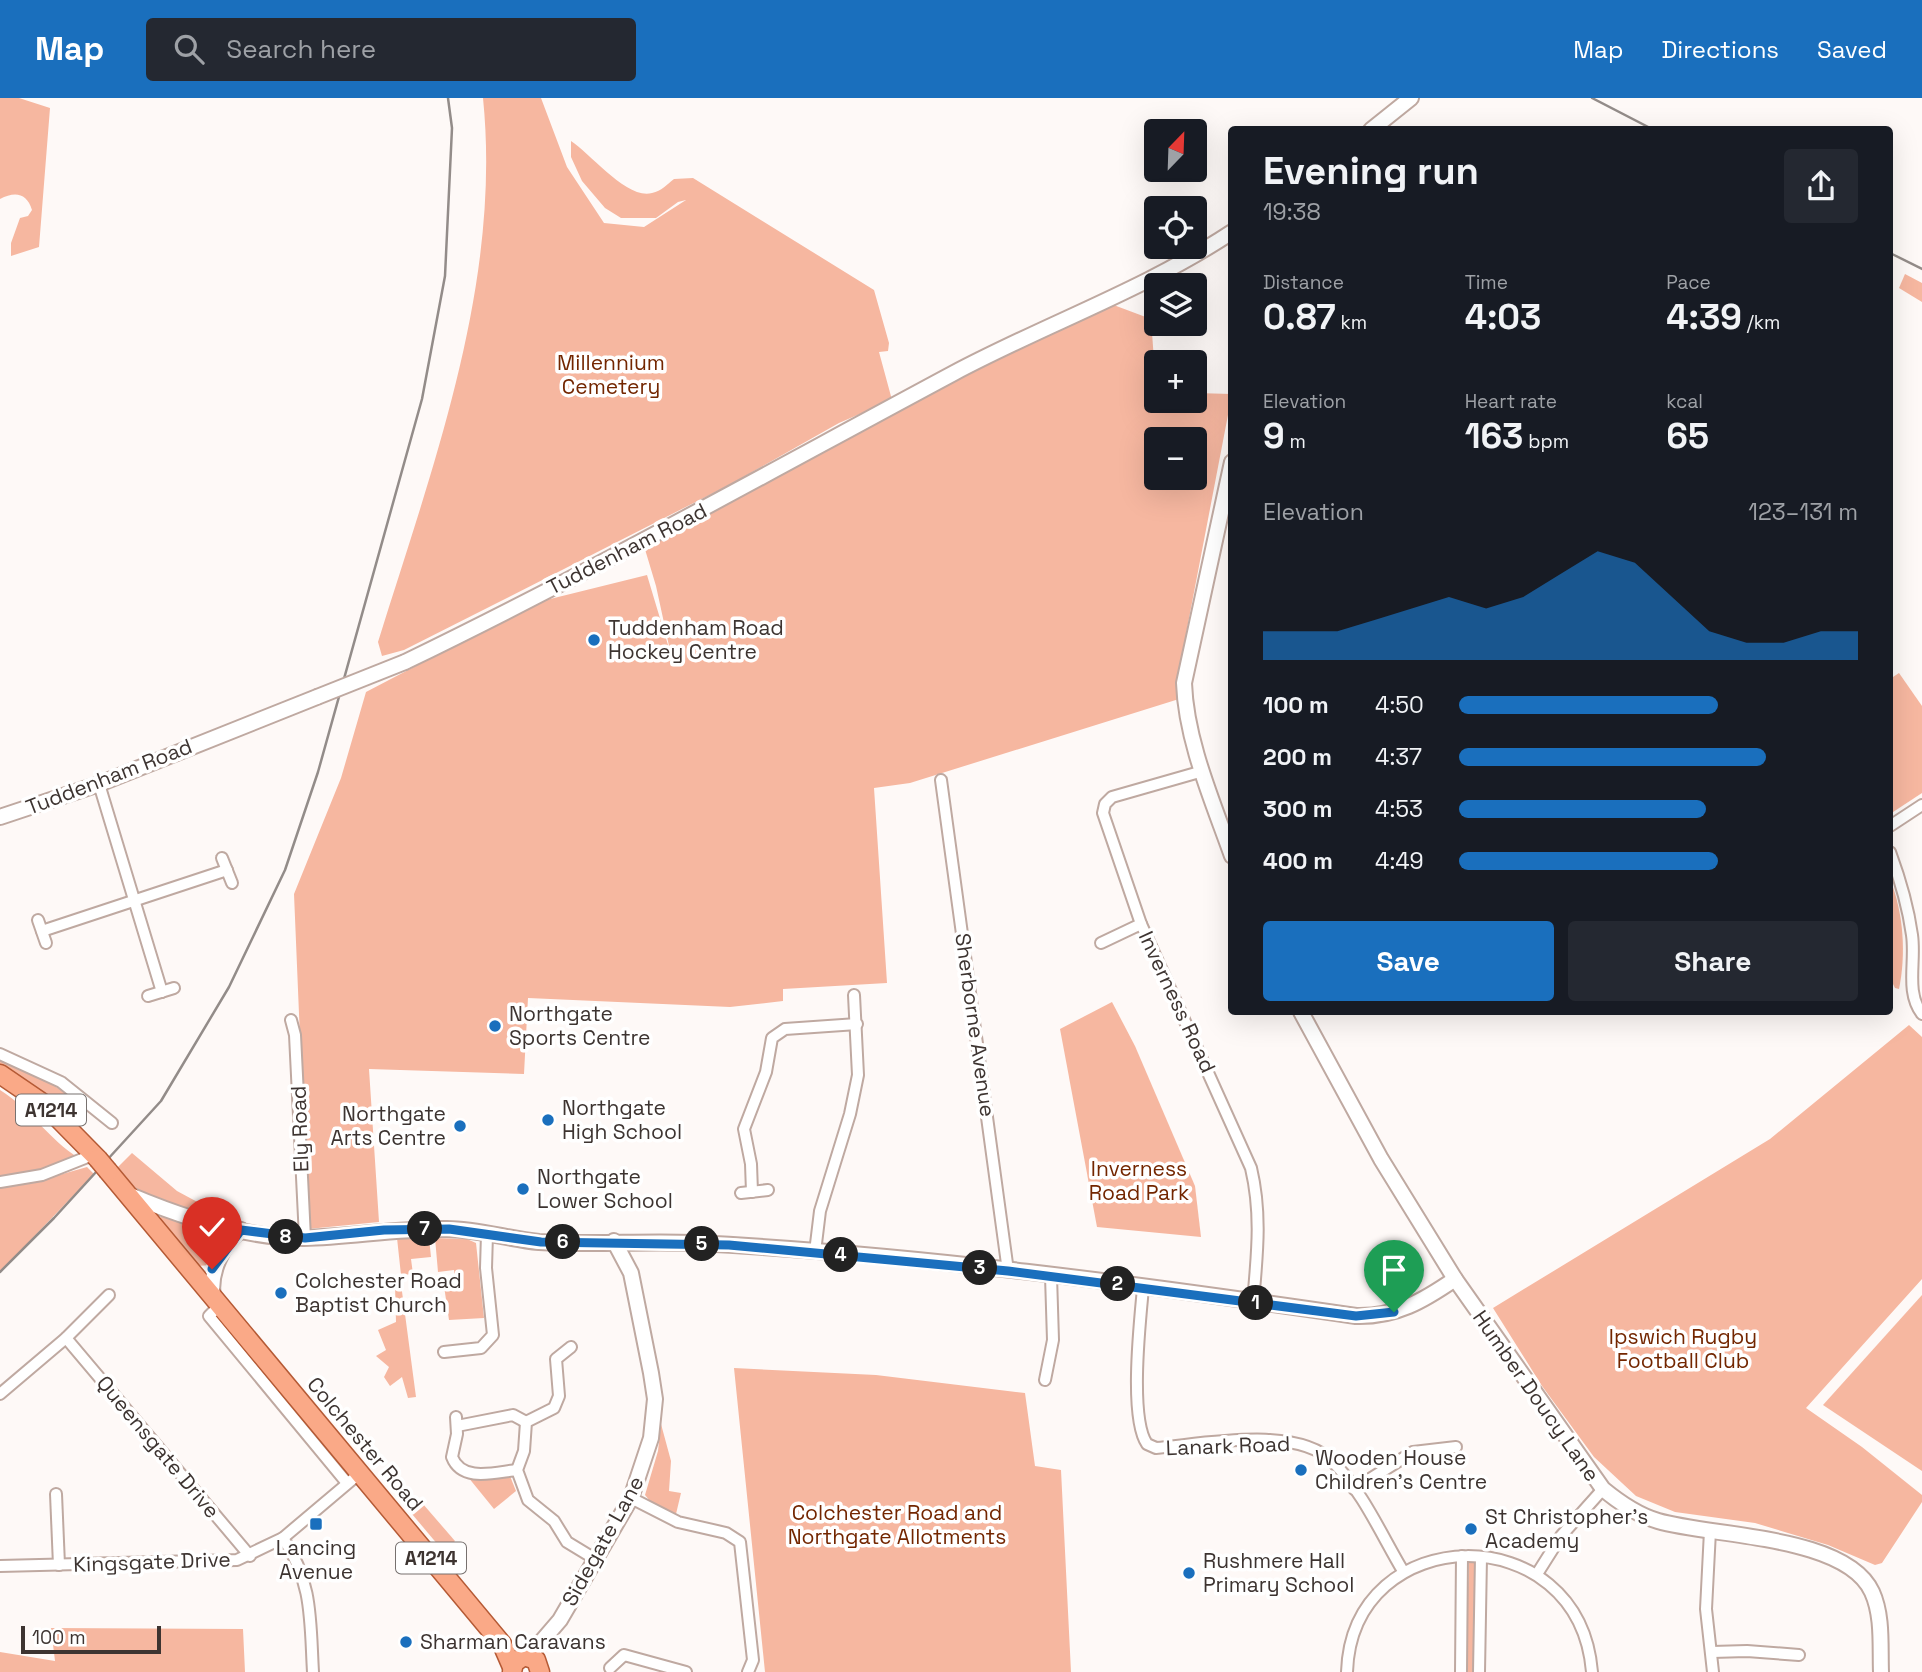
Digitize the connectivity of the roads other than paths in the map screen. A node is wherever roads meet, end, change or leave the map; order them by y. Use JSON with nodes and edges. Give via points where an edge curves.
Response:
{"nodes":[{"id":1,"x":1411,"y":98,"type":"edge"},
{"id":2,"x":1376,"y":126,"type":"edge"},
{"id":3,"x":1228,"y":234,"type":"edge"},
{"id":4,"x":1228,"y":480,"type":"edge"},
{"id":5,"x":1203,"y":771,"type":"junction"},
{"id":6,"x":941,"y":780,"type":"dead end"},
{"id":7,"x":99,"y":784,"type":"junction"},
{"id":8,"x":1922,"y":805,"type":"edge"},
{"id":9,"x":0,"y":817,"type":"edge"},
{"id":10,"x":1893,"y":824,"type":"edge"},
{"id":11,"x":1228,"y":844,"type":"edge"},
{"id":12,"x":222,"y":858,"type":"dead end"},
{"id":13,"x":1893,"y":862,"type":"edge"},
{"id":14,"x":227,"y":870,"type":"junction"},
{"id":15,"x":232,"y":883,"type":"dead end"},
{"id":16,"x":135,"y":902,"type":"junction"},
{"id":17,"x":38,"y":920,"type":"dead end"},
{"id":18,"x":1141,"y":924,"type":"junction"},
{"id":19,"x":42,"y":931,"type":"junction"},
{"id":20,"x":46,"y":943,"type":"dead end"},
{"id":21,"x":1101,"y":943,"type":"dead end"},
{"id":22,"x":174,"y":988,"type":"dead end"},
{"id":23,"x":162,"y":992,"type":"junction"},
{"id":24,"x":854,"y":995,"type":"dead end"},
{"id":25,"x":148,"y":996,"type":"dead end"},
{"id":26,"x":1922,"y":1014,"type":"edge"},
{"id":27,"x":1303,"y":1015,"type":"edge"},
{"id":28,"x":291,"y":1020,"type":"dead end"},
{"id":29,"x":857,"y":1024,"type":"junction"},
{"id":30,"x":0,"y":1054,"type":"edge"},
{"id":31,"x":0,"y":1074,"type":"edge"},
{"id":32,"x":112,"y":1123,"type":"dead end"},
{"id":33,"x":100,"y":1161,"type":"junction"},
{"id":34,"x":0,"y":1182,"type":"edge"},
{"id":35,"x":768,"y":1191,"type":"dead end"},
{"id":36,"x":130,"y":1195,"type":"junction"},
{"id":37,"x":241,"y":1230,"type":"junction"},
{"id":38,"x":487,"y":1234,"type":"junction"},
{"id":39,"x":305,"y":1238,"type":"junction"},
{"id":40,"x":614,"y":1241,"type":"junction"},
{"id":41,"x":634,"y":1241,"type":"junction"},
{"id":42,"x":815,"y":1252,"type":"junction"},
{"id":43,"x":216,"y":1265,"type":"junction"},
{"id":44,"x":1008,"y":1271,"type":"junction"},
{"id":45,"x":631,"y":1273,"type":"junction"},
{"id":46,"x":1051,"y":1276,"type":"junction"},
{"id":47,"x":196,"y":1277,"type":"junction"},
{"id":48,"x":1455,"y":1279,"type":"junction"},
{"id":49,"x":1143,"y":1288,"type":"junction"},
{"id":50,"x":109,"y":1294,"type":"dead end"},
{"id":51,"x":216,"y":1301,"type":"junction"},
{"id":52,"x":1252,"y":1302,"type":"junction"},
{"id":53,"x":66,"y":1338,"type":"junction"},
{"id":54,"x":571,"y":1347,"type":"dead end"},
{"id":55,"x":546,"y":1351,"type":"dead end"},
{"id":56,"x":444,"y":1352,"type":"dead end"},
{"id":57,"x":556,"y":1359,"type":"junction"},
{"id":58,"x":1045,"y":1380,"type":"dead end"},
{"id":59,"x":0,"y":1394,"type":"edge"},
{"id":60,"x":526,"y":1422,"type":"junction"},
{"id":61,"x":1456,"y":1447,"type":"dead end"},
{"id":62,"x":517,"y":1470,"type":"junction"},
{"id":63,"x":353,"y":1478,"type":"junction"},
{"id":64,"x":1354,"y":1489,"type":"junction"},
{"id":65,"x":1603,"y":1489,"type":"junction"},
{"id":66,"x":56,"y":1494,"type":"dead end"},
{"id":67,"x":631,"y":1498,"type":"junction"},
{"id":68,"x":1710,"y":1531,"type":"junction"},
{"id":69,"x":283,"y":1538,"type":"junction"},
{"id":70,"x":250,"y":1556,"type":"junction"},
{"id":71,"x":1462,"y":1556,"type":"junction"},
{"id":72,"x":1481,"y":1557,"type":"junction"},
{"id":73,"x":595,"y":1559,"type":"junction"},
{"id":74,"x":59,"y":1565,"type":"junction"},
{"id":75,"x":0,"y":1566,"type":"edge"},
{"id":76,"x":1403,"y":1571,"type":"junction"},
{"id":77,"x":1537,"y":1574,"type":"junction"},
{"id":78,"x":1712,"y":1652,"type":"junction"},
{"id":79,"x":1799,"y":1655,"type":"dead end"},
{"id":80,"x":526,"y":1665,"type":"edge"},
{"id":81,"x":610,"y":1668,"type":"dead end"},
{"id":82,"x":313,"y":1672,"type":"edge"},
{"id":83,"x":686,"y":1672,"type":"edge"},
{"id":84,"x":748,"y":1672,"type":"edge"},
{"id":85,"x":1347,"y":1672,"type":"edge"},
{"id":86,"x":1461,"y":1672,"type":"edge"},
{"id":87,"x":1479,"y":1672,"type":"edge"},
{"id":88,"x":1592,"y":1672,"type":"edge"},
{"id":89,"x":1713,"y":1672,"type":"edge"},
{"id":90,"x":1881,"y":1672,"type":"edge"}],
"edges":[{"from":1,"to":2,"type":"street"},
{"from":3,"to":7,"type":"street","name":"Tuddenham Road","bridge":true,"via":[[1160,276],[1006,346],[482,625],[405,662]]},
{"from":4,"to":5,"type":"street","via":[[1184,683]]},
{"from":5,"to":11,"type":"street"},
{"from":5,"to":18,"type":"street","name":"Inverness Road","via":[[1112,797],[1105,804],[1103,813]]},
{"from":6,"to":44,"type":"street","name":"Sherborne Avenue"},
{"from":7,"to":9,"type":"street","name":"Tuddenham Road"},
{"from":7,"to":16,"type":"street"},
{"from":8,"to":10,"type":"street"},
{"from":12,"to":14,"type":"street"},
{"from":13,"to":26,"type":"street","via":[[1913,940],[1912,991]]},
{"from":14,"to":15,"type":"street"},
{"from":14,"to":16,"type":"street"},
{"from":16,"to":19,"type":"street"},
{"from":16,"to":23,"type":"street"},
{"from":17,"to":19,"type":"street"},
{"from":18,"to":21,"type":"street"},
{"from":18,"to":52,"type":"street","name":"Inverness Road","via":[[1251,1168],[1259,1233]]},
{"from":19,"to":20,"type":"street"},
{"from":22,"to":23,"type":"street"},
{"from":23,"to":25,"type":"street"},
{"from":24,"to":29,"type":"street"},
{"from":27,"to":48,"type":"street","name":"Humber Doucy Lane","via":[[1381,1159]]},
{"from":28,"to":39,"type":"street","name":"Ely Road","via":[[296,1035]]},
{"from":29,"to":35,"type":"street","via":[[785,1029],[772,1038],[766,1072],[744,1129],[751,1164],[747,1193]]},
{"from":29,"to":42,"type":"street","via":[[856,1086],[820,1210]]},
{"from":30,"to":32,"type":"street","via":[[61,1082]]},
{"from":31,"to":33,"type":"main road","name":"Colchester Road","number":"A1214","via":[[44,1104]]},
{"from":33,"to":34,"type":"street"},
{"from":33,"to":36,"type":"main road","name":"Colchester Road","number":"A1214"},
{"from":36,"to":37,"type":"street"},
{"from":36,"to":47,"type":"main road","name":"Colchester Road","number":"A1214"},
{"from":37,"to":39,"type":"street"},
{"from":37,"to":43,"type":"street"},
{"from":38,"to":39,"type":"street","via":[[431,1229]]},
{"from":38,"to":40,"type":"street","via":[[541,1242]]},
{"from":38,"to":56,"type":"street","via":[[493,1335],[481,1348]]},
{"from":40,"to":41,"type":"street"},
{"from":40,"to":45,"type":"street","name":"Sidegate Lane"},
{"from":41,"to":42,"type":"street"},
{"from":41,"to":45,"type":"street","name":"Sidegate Lane"},
{"from":42,"to":44,"type":"street"},
{"from":43,"to":47,"type":"street"},
{"from":43,"to":51,"type":"street"},
{"from":44,"to":46,"type":"street"},
{"from":45,"to":67,"type":"street","name":"Sidegate Lane","via":[[655,1399],[647,1455]]},
{"from":46,"to":49,"type":"street"},
{"from":46,"to":58,"type":"street","via":[[1053,1340]]},
{"from":47,"to":51,"type":"main road","name":"Colchester Road","number":"A1214"},
{"from":48,"to":52,"type":"street","via":[[1415,1305],[1376,1316]]},
{"from":48,"to":65,"type":"street","name":"Humber Doucy Lane"},
{"from":49,"to":52,"type":"street"},
{"from":49,"to":64,"type":"street","name":"Lanark Road","via":[[1137,1350],[1141,1426],[1147,1444],[1156,1448],[1267,1440],[1303,1443],[1334,1462]]},
{"from":50,"to":53,"type":"street"},
{"from":51,"to":63,"type":"main road","name":"Colchester Road","number":"A1214"},
{"from":53,"to":59,"type":"street"},
{"from":53,"to":70,"type":"street","name":"Queensgate Drive"},
{"from":54,"to":57,"type":"street"},
{"from":55,"to":57,"type":"street"},
{"from":57,"to":60,"type":"street","via":[[556,1405],[549,1413]]},
{"from":60,"to":62,"type":"street"},
{"from":60,"to":62,"type":"street","via":[[513,1415],[456,1422],[452,1457],[461,1471]]},
{"from":61,"to":64,"type":"street","via":[[1413,1452]]},
{"from":62,"to":73,"type":"street","via":[[528,1500],[554,1521],[567,1542]]},
{"from":63,"to":69,"type":"street","name":"Kingsgate Drive"},
{"from":63,"to":80,"type":"main road","name":"Colchester Road","number":"A1214"},
{"from":64,"to":76,"type":"street","name":"Lanark Road"},
{"from":65,"to":68,"type":"street","name":"Humber Doucy Lane","via":[[1643,1516]]},
{"from":65,"to":77,"type":"street","via":[[1561,1536]]},
{"from":66,"to":74,"type":"street"},
{"from":67,"to":73,"type":"street","name":"Sidegate Lane"},
{"from":67,"to":84,"type":"street","via":[[678,1522],[736,1538],[742,1548],[753,1660]]},
{"from":68,"to":78,"type":"street","via":[[1706,1598]]},
{"from":68,"to":90,"type":"street","name":"Humber Doucy Lane","via":[[1805,1549],[1857,1571],[1877,1609]]},
{"from":69,"to":70,"type":"street","name":"Kingsgate Drive"},
{"from":69,"to":82,"type":"street","via":[[301,1566],[307,1588]]},
{"from":70,"to":74,"type":"street","name":"Kingsgate Drive"},
{"from":71,"to":72,"type":"street"},
{"from":71,"to":76,"type":"street"},
{"from":71,"to":86,"type":"street"},
{"from":72,"to":77,"type":"street"},
{"from":72,"to":87,"type":"street"},
{"from":73,"to":80,"type":"street","name":"Sidegate Lane"},
{"from":74,"to":75,"type":"street","name":"Kingsgate Drive"},
{"from":76,"to":85,"type":"street","via":[[1362,1617]]},
{"from":77,"to":88,"type":"street","via":[[1563,1597],[1581,1626]]},
{"from":78,"to":79,"type":"street"},
{"from":78,"to":89,"type":"street"},
{"from":81,"to":83,"type":"street","via":[[624,1655]]}]}
